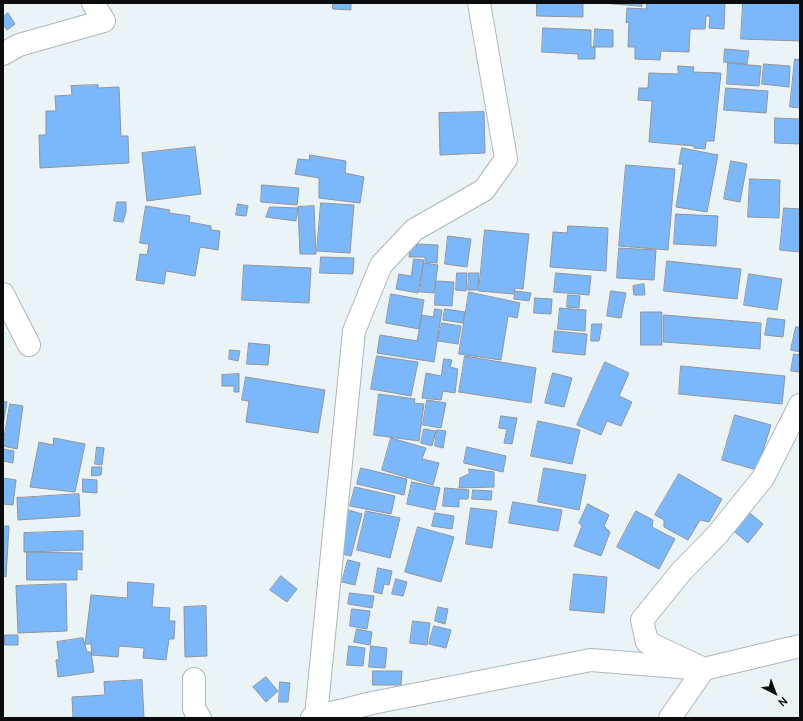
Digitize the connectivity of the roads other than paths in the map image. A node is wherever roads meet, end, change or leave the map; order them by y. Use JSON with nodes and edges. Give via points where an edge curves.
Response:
{"nodes":[{"id":1,"x":93,"y":3,"type":"edge"},
{"id":2,"x":479,"y":3,"type":"edge"},
{"id":3,"x":3,"y":54,"type":"edge"},
{"id":4,"x":3,"y":294,"type":"edge"},
{"id":5,"x":29,"y":345,"type":"dead end"},
{"id":6,"x":800,"y":405,"type":"edge"},
{"id":7,"x":800,"y":646,"type":"edge"},
{"id":8,"x":704,"y":669,"type":"junction"},
{"id":9,"x":194,"y":679,"type":"dead end"},
{"id":10,"x":314,"y":717,"type":"edge"},
{"id":11,"x":200,"y":718,"type":"edge"},
{"id":12,"x":670,"y":718,"type":"edge"}],
"edges":[{"from":1,"to":3,"type":"street","via":[[104,21],[19,45]]},
{"from":2,"to":10,"type":"street","via":[[506,159],[484,190],[414,230],[381,264],[354,331]]},
{"from":4,"to":5,"type":"street"},
{"from":6,"to":8,"type":"street","via":[[763,478],[642,620],[647,642]]},
{"from":7,"to":8,"type":"street"},
{"from":8,"to":10,"type":"street","via":[[591,660]]},
{"from":8,"to":12,"type":"street"},
{"from":9,"to":11,"type":"street","via":[[194,709]]}]}
